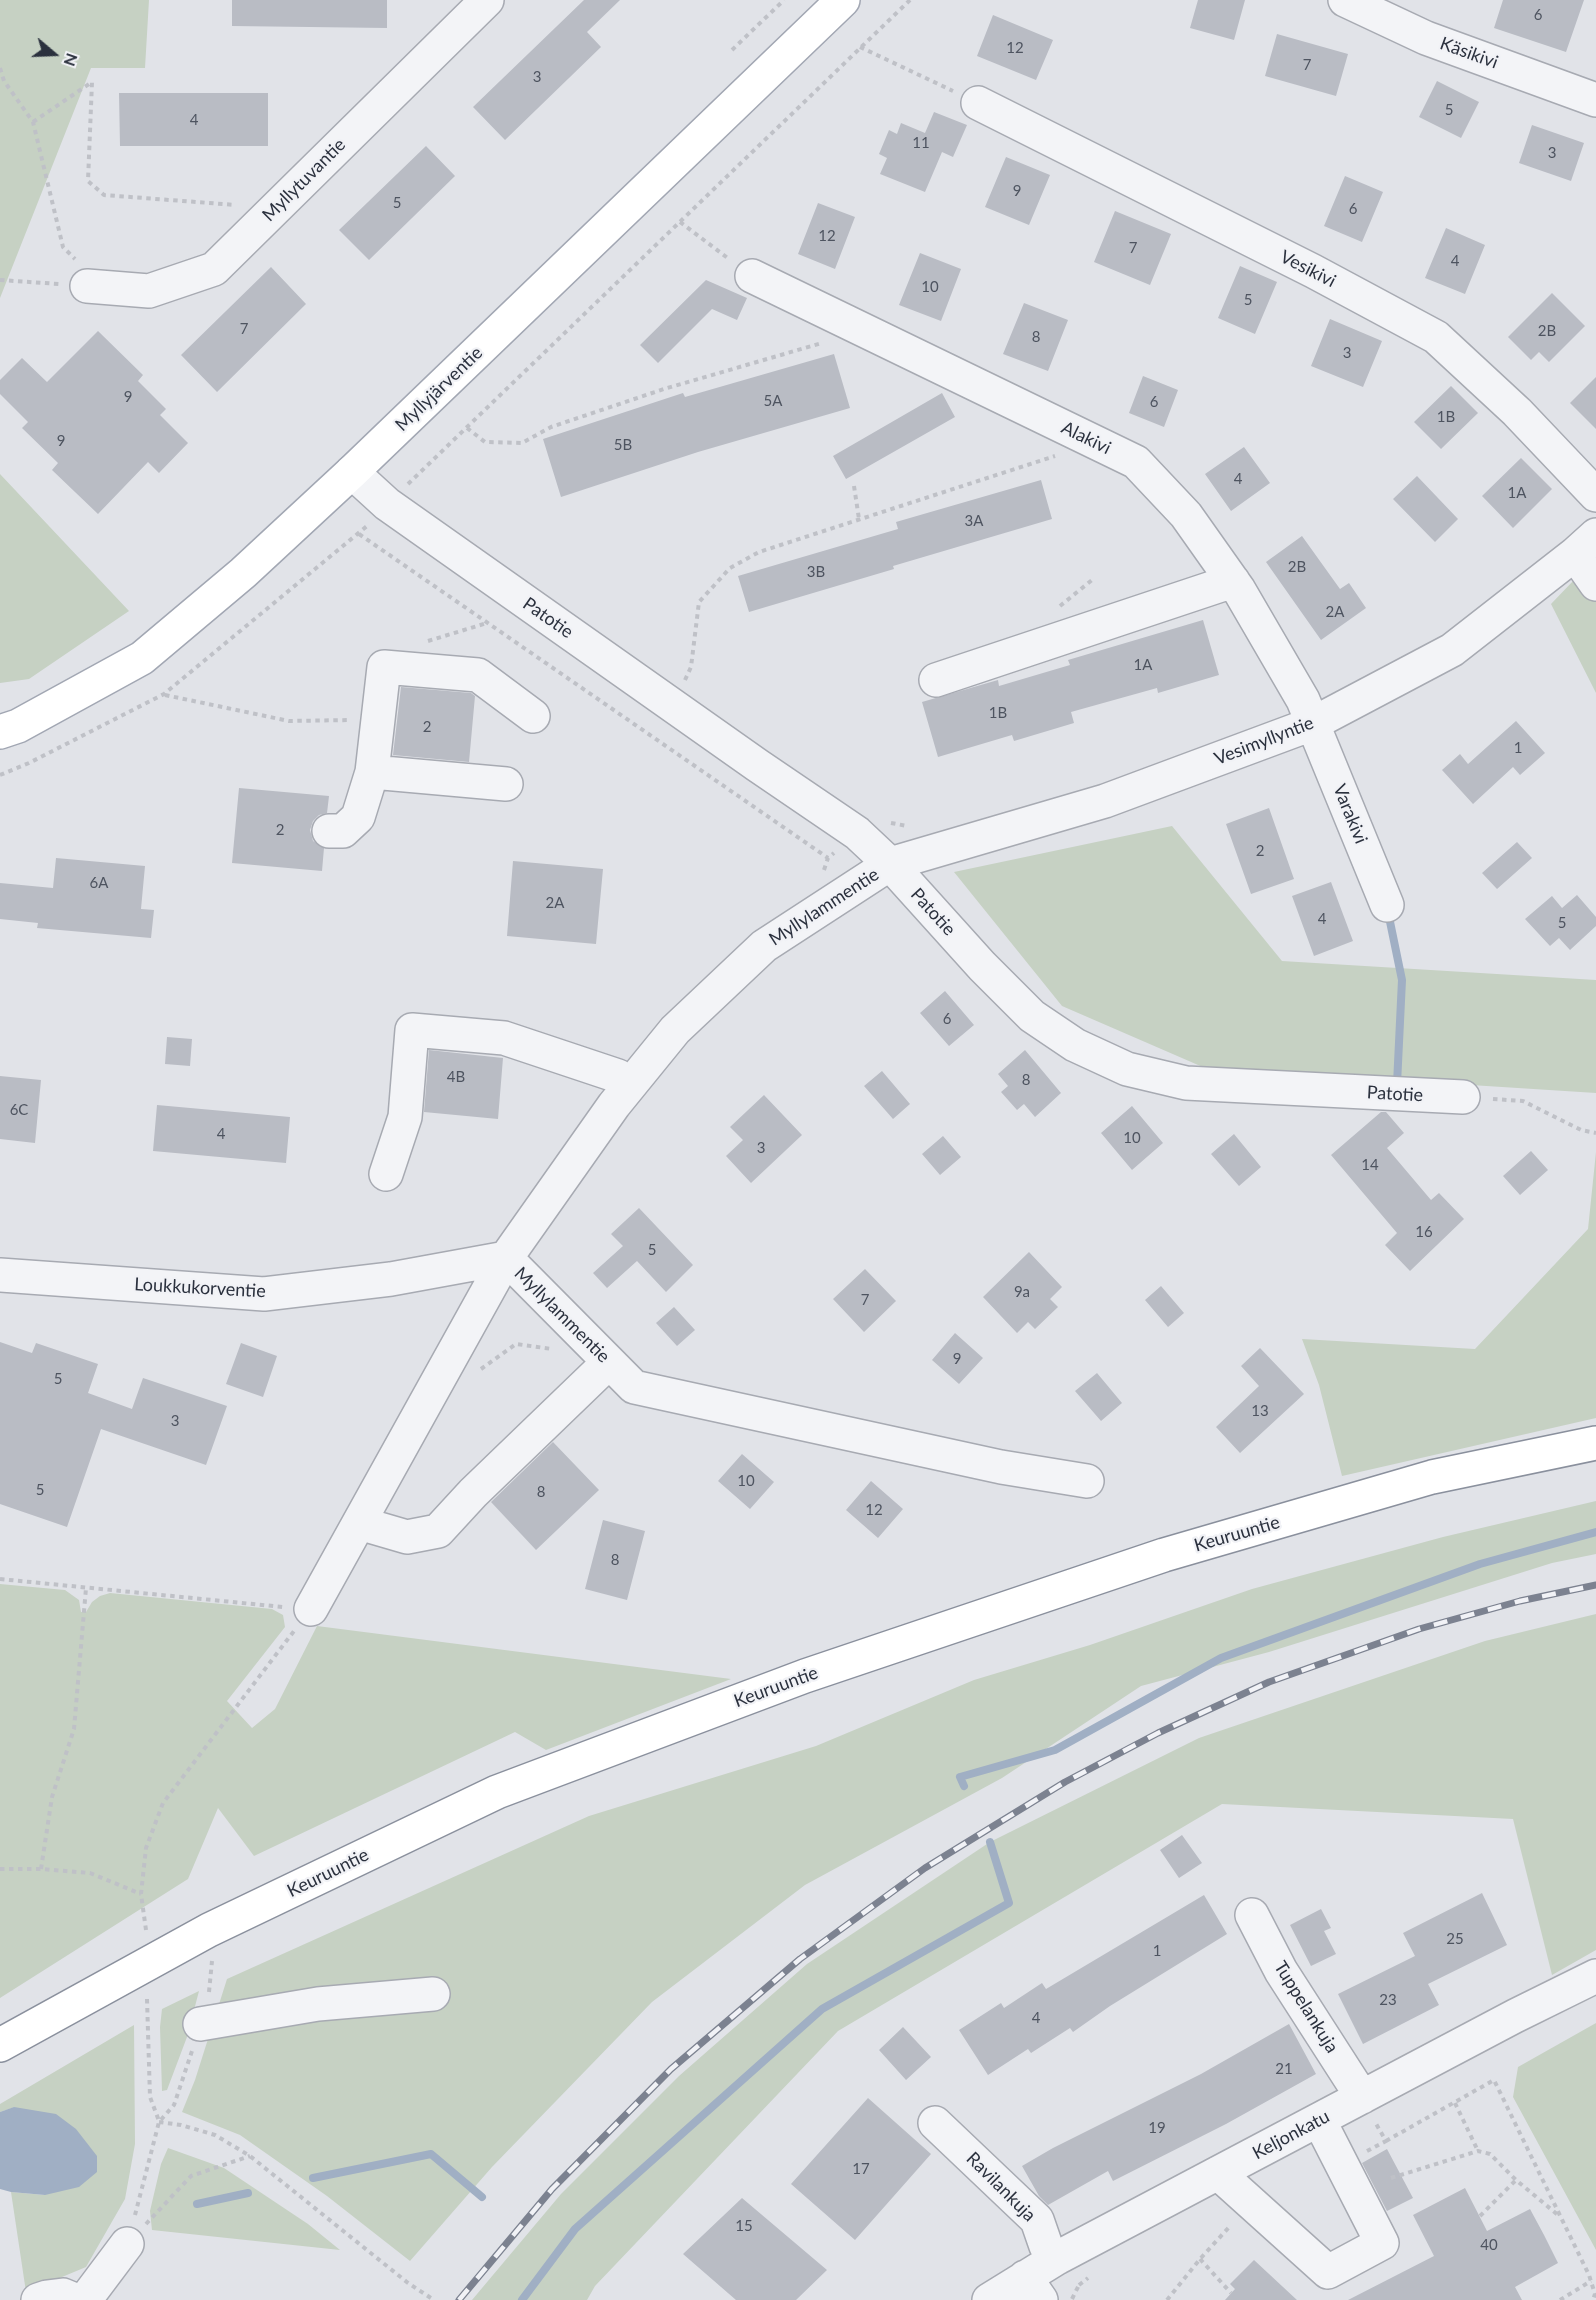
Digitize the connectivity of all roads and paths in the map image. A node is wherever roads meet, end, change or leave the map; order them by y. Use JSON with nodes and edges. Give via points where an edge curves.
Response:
{"nodes":[{"id":1,"x":487,"y":0,"type":"edge"},
{"id":2,"x":784,"y":0,"type":"edge"},
{"id":3,"x":843,"y":0,"type":"edge"},
{"id":4,"x":910,"y":0,"type":"edge"},
{"id":5,"x":1345,"y":0,"type":"edge"},
{"id":6,"x":860,"y":47,"type":"junction"},
{"id":7,"x":732,"y":50,"type":"dead end"},
{"id":8,"x":0,"y":68,"type":"edge"},
{"id":9,"x":2,"y":81,"type":"edge"},
{"id":10,"x":1596,"y":100,"type":"edge"},
{"id":11,"x":978,"y":103,"type":"joint"},
{"id":12,"x":33,"y":122,"type":"junction"},
{"id":13,"x":275,"y":208,"type":"junction"},
{"id":14,"x":680,"y":222,"type":"junction"},
{"id":15,"x":752,"y":276,"type":"joint"},
{"id":16,"x":0,"y":280,"type":"edge"},
{"id":17,"x":96,"y":287,"type":"junction"},
{"id":18,"x":830,"y":341,"type":"dead end"},
{"id":19,"x":466,"y":428,"type":"junction"},
{"id":20,"x":1095,"y":443,"type":"junction"},
{"id":21,"x":352,"y":472,"type":"junction"},
{"id":22,"x":854,"y":486,"type":"dead end"},
{"id":23,"x":1596,"y":495,"type":"edge"},
{"id":24,"x":387,"y":504,"type":"junction"},
{"id":25,"x":859,"y":519,"type":"junction"},
{"id":26,"x":359,"y":534,"type":"junction"},
{"id":27,"x":1586,"y":544,"type":"edge"},
{"id":28,"x":1233,"y":581,"type":"junction"},
{"id":29,"x":1596,"y":584,"type":"edge"},
{"id":30,"x":936,"y":680,"type":"dead end"},
{"id":31,"x":684,"y":682,"type":"dead end"},
{"id":32,"x":164,"y":694,"type":"junction"},
{"id":33,"x":533,"y":716,"type":"dead end"},
{"id":34,"x":378,"y":719,"type":"junction"},
{"id":35,"x":1312,"y":724,"type":"junction"},
{"id":36,"x":0,"y":732,"type":"edge"},
{"id":37,"x":372,"y":772,"type":"junction"},
{"id":38,"x":0,"y":775,"type":"edge"},
{"id":39,"x":506,"y":784,"type":"dead end"},
{"id":40,"x":916,"y":828,"type":"dead end"},
{"id":41,"x":329,"y":831,"type":"dead end"},
{"id":42,"x":857,"y":833,"type":"junction"},
{"id":43,"x":890,"y":864,"type":"junction"},
{"id":44,"x":1387,"y":905,"type":"dead end"},
{"id":45,"x":618,"y":1076,"type":"dead end"},
{"id":46,"x":1463,"y":1097,"type":"joint"},
{"id":47,"x":1596,"y":1134,"type":"edge"},
{"id":48,"x":386,"y":1174,"type":"dead end"},
{"id":49,"x":506,"y":1258,"type":"junction"},
{"id":50,"x":0,"y":1275,"type":"edge"},
{"id":51,"x":555,"y":1350,"type":"dead end"},
{"id":52,"x":609,"y":1362,"type":"junction"},
{"id":53,"x":478,"y":1371,"type":"dead end"},
{"id":54,"x":1596,"y":1443,"type":"edge"},
{"id":55,"x":1087,"y":1481,"type":"dead end"},
{"id":56,"x":358,"y":1523,"type":"junction"},
{"id":57,"x":0,"y":1579,"type":"edge"},
{"id":58,"x":86,"y":1587,"type":"junction"},
{"id":59,"x":311,"y":1609,"type":"junction"},
{"id":60,"x":0,"y":1869,"type":"edge"},
{"id":61,"x":41,"y":1869,"type":"junction"},
{"id":62,"x":141,"y":1894,"type":"junction"},
{"id":63,"x":1252,"y":1915,"type":"dead end"},
{"id":64,"x":147,"y":1933,"type":"dead end"},
{"id":65,"x":1596,"y":1976,"type":"edge"},
{"id":66,"x":147,"y":1992,"type":"dead end"},
{"id":67,"x":433,"y":1994,"type":"dead end"},
{"id":68,"x":200,"y":2024,"type":"dead end"},
{"id":69,"x":0,"y":2045,"type":"edge"},
{"id":70,"x":1455,"y":2103,"type":"junction"},
{"id":71,"x":1367,"y":2107,"type":"junction"},
{"id":72,"x":1319,"y":2120,"type":"junction"},
{"id":73,"x":159,"y":2122,"type":"junction"},
{"id":74,"x":935,"y":2123,"type":"dead end"},
{"id":75,"x":1386,"y":2141,"type":"junction"},
{"id":76,"x":1478,"y":2151,"type":"junction"},
{"id":77,"x":250,"y":2156,"type":"junction"},
{"id":78,"x":1342,"y":2164,"type":"junction"},
{"id":79,"x":1218,"y":2173,"type":"junction"},
{"id":80,"x":1391,"y":2178,"type":"dead end"},
{"id":81,"x":1516,"y":2180,"type":"junction"},
{"id":82,"x":1480,"y":2216,"type":"dead end"},
{"id":83,"x":1224,"y":2217,"type":"dead end"},
{"id":84,"x":1561,"y":2217,"type":"junction"},
{"id":85,"x":127,"y":2244,"type":"junction"},
{"id":86,"x":1057,"y":2258,"type":"junction"},
{"id":87,"x":1200,"y":2259,"type":"junction"},
{"id":88,"x":1591,"y":2281,"type":"junction"},
{"id":89,"x":1033,"y":2288,"type":"edge"},
{"id":90,"x":1232,"y":2293,"type":"dead end"},
{"id":91,"x":38,"y":2300,"type":"edge"},
{"id":92,"x":75,"y":2300,"type":"edge"},
{"id":93,"x":85,"y":2300,"type":"edge"},
{"id":94,"x":434,"y":2300,"type":"edge"},
{"id":95,"x":988,"y":2300,"type":"edge"},
{"id":96,"x":1167,"y":2300,"type":"edge"},
{"id":97,"x":1560,"y":2300,"type":"edge"},
{"id":98,"x":1593,"y":2300,"type":"edge"}],
"edges":[{"from":1,"to":13,"type":"street","name":"Myllytuvantie"},
{"from":2,"to":7,"type":"path"},
{"from":3,"to":21,"type":"main road","name":"Myllyjärventie"},
{"from":4,"to":6,"type":"path"},
{"from":5,"to":10,"type":"street","name":"Käsikivi","via":[[1426,38]]},
{"from":6,"to":11,"type":"path"},
{"from":6,"to":14,"type":"path"},
{"from":8,"to":9,"type":"path"},
{"from":9,"to":12,"type":"path"},
{"from":11,"to":23,"type":"street","name":"Vesikivi","via":[[1436,337],[1517,412]]},
{"from":12,"to":13,"type":"path","via":[[92,82],[88,181],[104,195]]},
{"from":12,"to":17,"type":"path","via":[[63,247]]},
{"from":13,"to":17,"type":"street","name":"Myllytuvantie","via":[[214,269],[149,291]]},
{"from":14,"to":15,"type":"path"},
{"from":14,"to":19,"type":"path"},
{"from":15,"to":20,"type":"street","name":"Alakivi"},
{"from":16,"to":17,"type":"path"},
{"from":18,"to":19,"type":"path","via":[[664,389],[551,427],[522,442],[485,442]]},
{"from":19,"to":24,"type":"path"},
{"from":20,"to":25,"type":"path"},
{"from":20,"to":28,"type":"street","name":"Alakivi","via":[[1136,462],[1186,516]]},
{"from":21,"to":24,"type":"street","name":"Patotie"},
{"from":21,"to":36,"type":"main road","name":"Myllyjärventie","via":[[243,573],[142,658]]},
{"from":22,"to":25,"type":"path"},
{"from":24,"to":26,"type":"path"},
{"from":24,"to":42,"type":"street","name":"Patotie"},
{"from":25,"to":31,"type":"path","via":[[759,552],[730,568],[699,602],[691,667]]},
{"from":26,"to":32,"type":"path"},
{"from":26,"to":42,"type":"path","via":[[828,858]]},
{"from":27,"to":29,"type":"street"},
{"from":27,"to":35,"type":"street","name":"Vesimyllyntie","via":[[1452,650]]},
{"from":28,"to":30,"type":"street"},
{"from":28,"to":35,"type":"street","name":"Alakivi","via":[[1303,700]]},
{"from":32,"to":34,"type":"path","via":[[289,720]]},
{"from":32,"to":38,"type":"path"},
{"from":33,"to":34,"type":"street","via":[[478,675],[384,667]]},
{"from":34,"to":37,"type":"street"},
{"from":35,"to":43,"type":"street","name":"Vesimyllyntie","via":[[1105,801]]},
{"from":35,"to":44,"type":"street","name":"Varakivi"},
{"from":37,"to":39,"type":"street"},
{"from":37,"to":41,"type":"street","via":[[358,817],[343,831]]},
{"from":40,"to":42,"type":"path","via":[[882,822]]},
{"from":42,"to":43,"type":"street","name":"Patotie"},
{"from":43,"to":46,"type":"street","name":"Patotie","via":[[1032,1016],[1075,1045],[1127,1069],[1186,1083]]},
{"from":43,"to":49,"type":"street","name":"Myllylammentie","via":[[764,946],[675,1030],[614,1105]]},
{"from":45,"to":48,"type":"street","via":[[504,1038],[412,1030],[405,1117]]},
{"from":46,"to":47,"type":"path","via":[[1523,1101]]},
{"from":49,"to":50,"type":"street","name":"Loukkukorventie","via":[[391,1279],[264,1294]]},
{"from":49,"to":52,"type":"street","name":"Myllylammentie"},
{"from":49,"to":56,"type":"street"},
{"from":51,"to":53,"type":"path","via":[[516,1344]]},
{"from":52,"to":55,"type":"street","name":"Myllylammentie","via":[[634,1387],[1001,1467]]},
{"from":52,"to":56,"type":"street","via":[[438,1531],[407,1537]]},
{"from":54,"to":69,"type":"main road","name":"Keuruuntie","via":[[1432,1477],[1164,1555],[783,1684],[497,1792],[209,1930]]},
{"from":56,"to":59,"type":"street"},
{"from":57,"to":58,"type":"path"},
{"from":58,"to":59,"type":"path"},
{"from":58,"to":61,"type":"path","via":[[75,1729],[52,1797]]},
{"from":59,"to":62,"type":"path","via":[[163,1803],[146,1848]]},
{"from":60,"to":61,"type":"path"},
{"from":61,"to":62,"type":"path","via":[[90,1873]]},
{"from":62,"to":64,"type":"path"},
{"from":63,"to":71,"type":"street","name":"Tuppelankuja","via":[[1281,1971]]},
{"from":65,"to":71,"type":"street","name":"Keljonkatu","via":[[1515,2016],[1463,2057]]},
{"from":66,"to":73,"type":"path","via":[[150,2097]]},
{"from":67,"to":68,"type":"street","via":[[318,2004]]},
{"from":70,"to":75,"type":"path"},
{"from":70,"to":76,"type":"path"},
{"from":70,"to":84,"type":"path","via":[[1494,2080]]},
{"from":71,"to":72,"type":"street","name":"Keljonkatu"},
{"from":71,"to":75,"type":"path"},
{"from":72,"to":78,"type":"street"},
{"from":72,"to":79,"type":"street","name":"Keljonkatu"},
{"from":73,"to":77,"type":"path","via":[[215,2135]]},
{"from":73,"to":85,"type":"path"},
{"from":74,"to":86,"type":"street","name":"Ravilankuja","via":[[1037,2220],[1046,2247]]},
{"from":75,"to":78,"type":"path"},
{"from":76,"to":80,"type":"path"},
{"from":76,"to":81,"type":"path","via":[[1490,2154]]},
{"from":77,"to":85,"type":"path","via":[[191,2176]]},
{"from":77,"to":94,"type":"path"},
{"from":78,"to":79,"type":"street","via":[[1382,2243],[1328,2272]]},
{"from":79,"to":86,"type":"street","name":"Keljonkatu"},
{"from":81,"to":82,"type":"path"},
{"from":81,"to":84,"type":"path"},
{"from":83,"to":87,"type":"path","via":[[1231,2225]]},
{"from":84,"to":88,"type":"path"},
{"from":85,"to":93,"type":"street"},
{"from":86,"to":89,"type":"street","name":"Keljonkatu"},
{"from":87,"to":90,"type":"path"},
{"from":87,"to":96,"type":"path"},
{"from":88,"to":97,"type":"path"},
{"from":88,"to":98,"type":"path"},
{"from":89,"to":95,"type":"street","name":"Keljonkatu"},
{"from":91,"to":92,"type":"street","via":[[63,2295]]}]}
